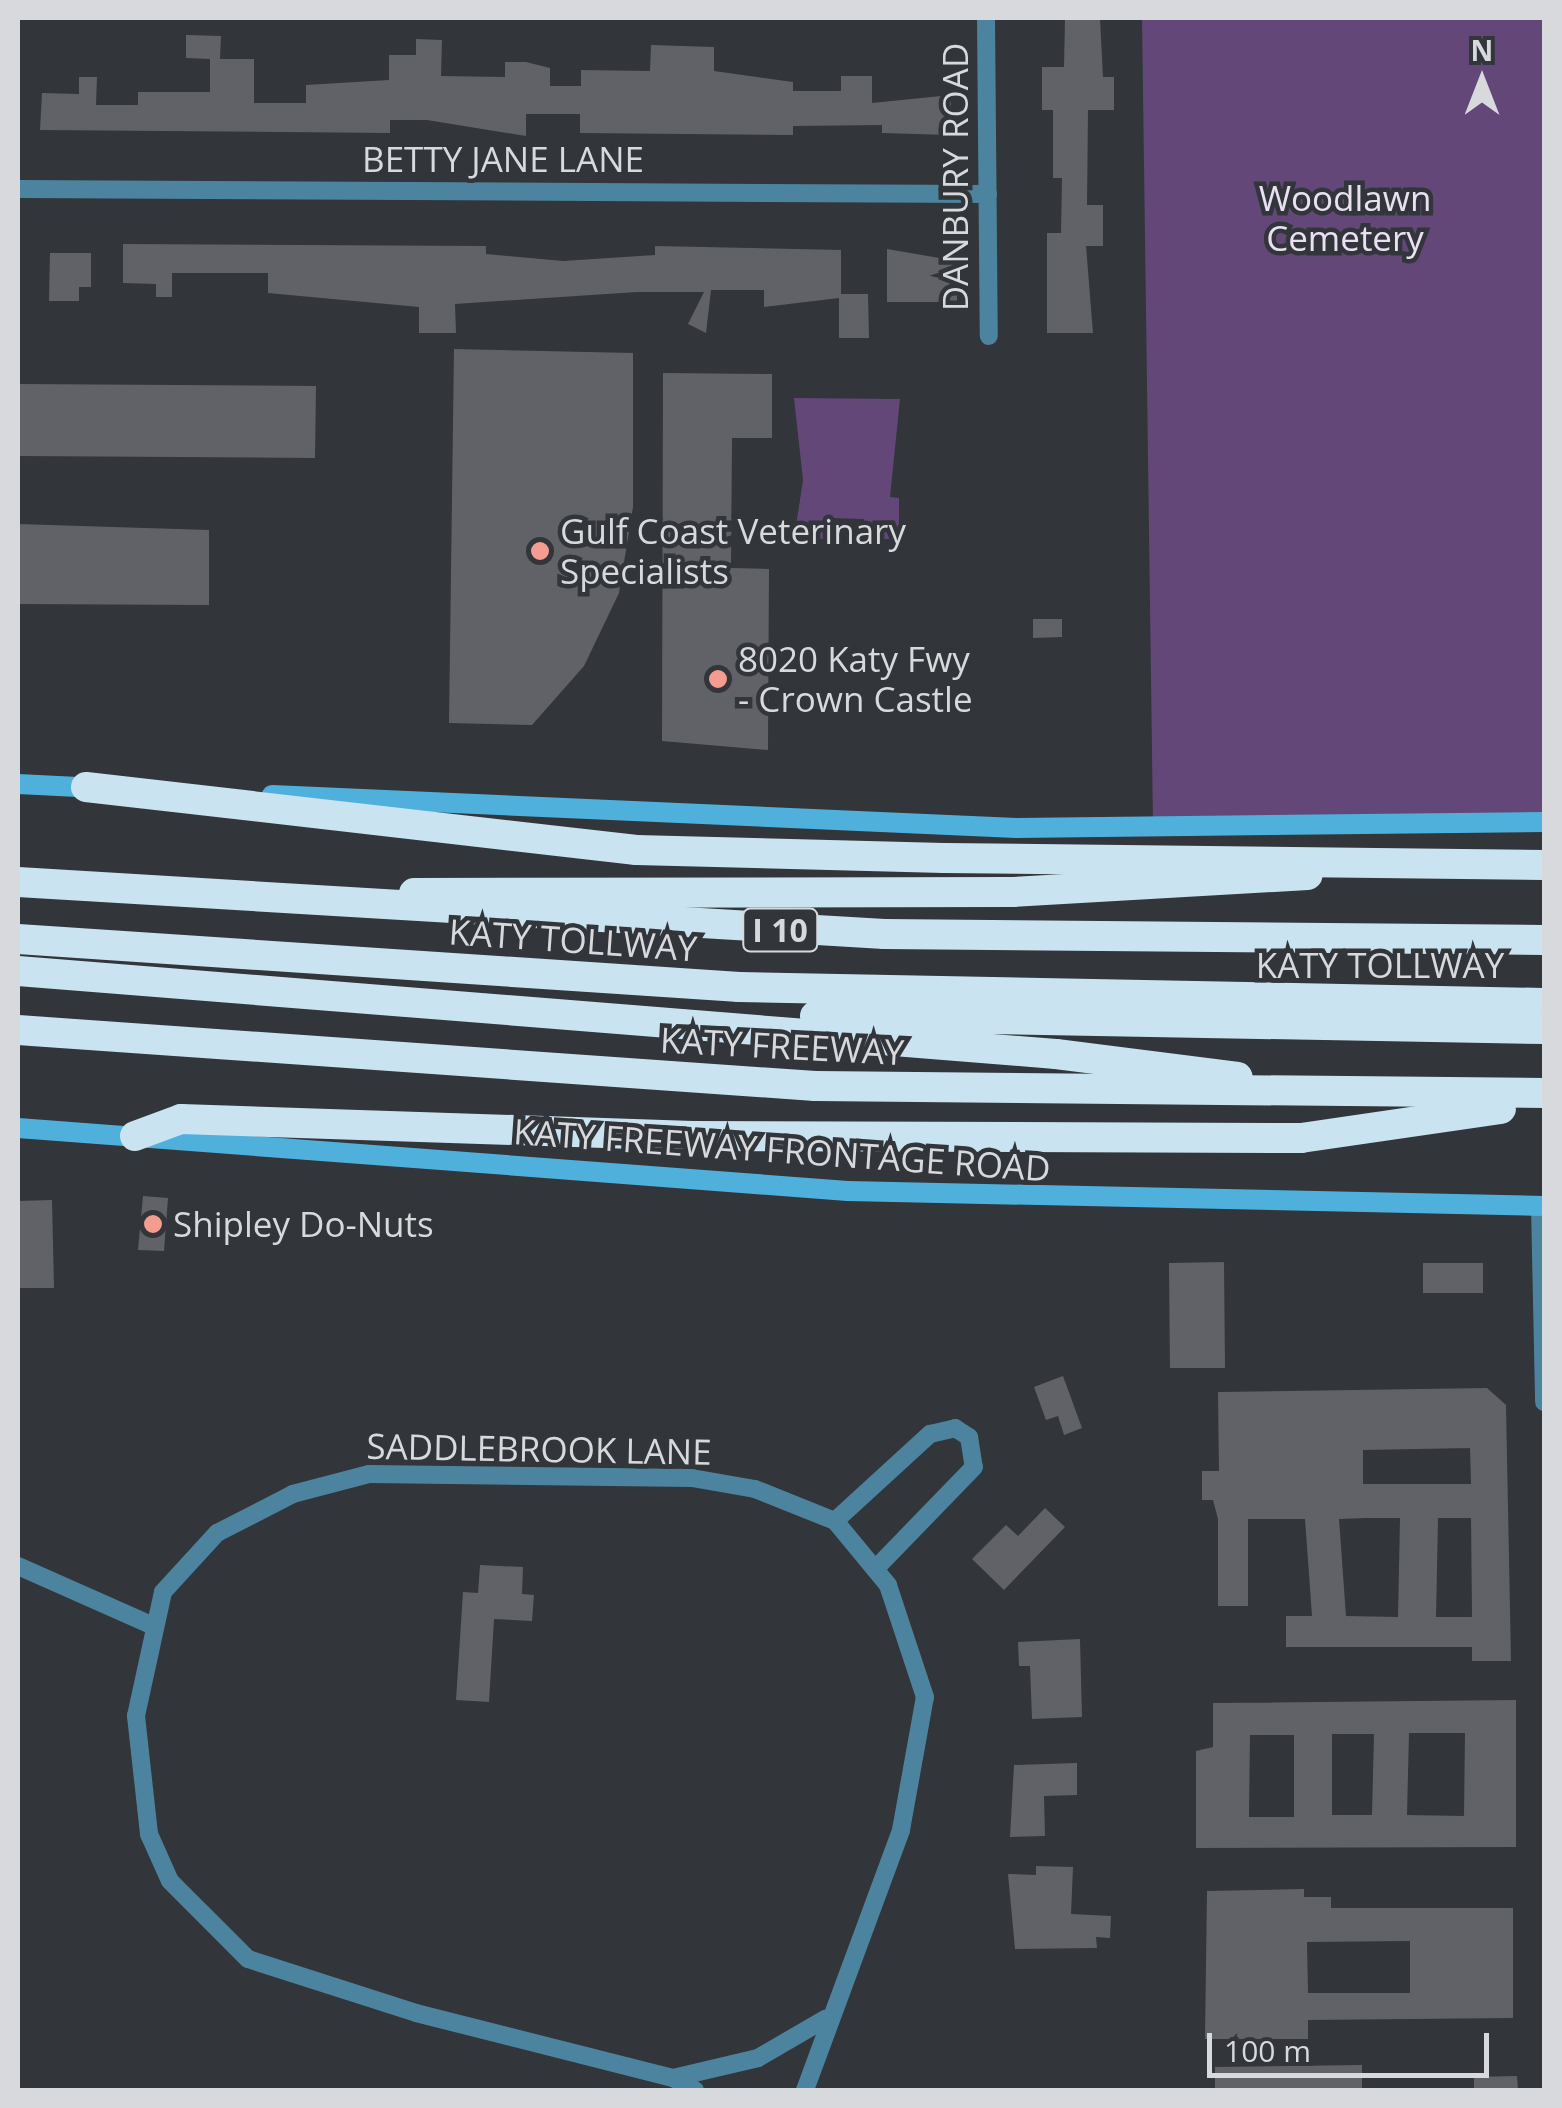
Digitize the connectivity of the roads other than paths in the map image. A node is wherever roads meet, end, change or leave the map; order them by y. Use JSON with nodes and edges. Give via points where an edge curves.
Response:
{"nodes":[{"id":1,"x":986,"y":18,"type":"edge"},
{"id":2,"x":18,"y":189,"type":"edge"},
{"id":3,"x":988,"y":194,"type":"junction"},
{"id":4,"x":989,"y":336,"type":"dead end"},
{"id":5,"x":18,"y":784,"type":"edge"},
{"id":6,"x":86,"y":787,"type":"junction"},
{"id":7,"x":1544,"y":822,"type":"edge"},
{"id":8,"x":1544,"y":853,"type":"edge"},
{"id":9,"x":1544,"y":865,"type":"edge"},
{"id":10,"x":18,"y":882,"type":"edge"},
{"id":11,"x":274,"y":900,"type":"junction"},
{"id":12,"x":18,"y":939,"type":"edge"},
{"id":13,"x":1544,"y":940,"type":"edge"},
{"id":14,"x":18,"y":971,"type":"edge"},
{"id":15,"x":1544,"y":1003,"type":"edge"},
{"id":16,"x":437,"y":1005,"type":"junction"},
{"id":17,"x":1544,"y":1029,"type":"edge"},
{"id":18,"x":18,"y":1030,"type":"edge"},
{"id":19,"x":1355,"y":1093,"type":"junction"},
{"id":20,"x":1544,"y":1093,"type":"edge"},
{"id":21,"x":1544,"y":1102,"type":"edge"},
{"id":22,"x":18,"y":1128,"type":"edge"},
{"id":23,"x":135,"y":1136,"type":"junction"},
{"id":24,"x":1542,"y":1206,"type":"edge"},
{"id":25,"x":1544,"y":1339,"type":"edge"},
{"id":26,"x":1544,"y":1402,"type":"edge"},
{"id":27,"x":835,"y":1521,"type":"junction"},
{"id":28,"x":18,"y":1566,"type":"edge"},
{"id":29,"x":875,"y":1569,"type":"junction"},
{"id":30,"x":151,"y":1625,"type":"junction"},
{"id":31,"x":825,"y":2019,"type":"junction"},
{"id":32,"x":673,"y":2078,"type":"junction"},
{"id":33,"x":696,"y":2090,"type":"edge"},
{"id":34,"x":805,"y":2090,"type":"edge"}],
"edges":[{"from":1,"to":3,"type":"street","name":"DANBURY ROAD"},
{"from":2,"to":3,"type":"street","name":"BETTY JANE LANE"},
{"from":3,"to":4,"type":"street","name":"DANBURY ROAD"},
{"from":5,"to":6,"type":"main road"},
{"from":6,"to":7,"type":"main road","via":[[1016,828]]},
{"from":6,"to":9,"type":"highway","bridge":true,"via":[[636,850]]},
{"from":8,"to":11,"type":"highway","via":[[1013,892],[556,887]]},
{"from":10,"to":11,"type":"highway","number":"I 10"},
{"from":11,"to":13,"type":"highway","number":"I 10","via":[[884,934]]},
{"from":12,"to":15,"type":"highway","name":"KATY TOLLWAY","via":[[739,987]]},
{"from":14,"to":16,"type":"highway"},
{"from":16,"to":17,"type":"highway"},
{"from":16,"to":19,"type":"highway","via":[[1056,1054]]},
{"from":18,"to":19,"type":"highway","name":"KATY FREEWAY","via":[[816,1086]]},
{"from":19,"to":20,"type":"highway","name":"KATY FREEWAY"},
{"from":21,"to":23,"type":"highway","via":[[1301,1138],[692,1136],[181,1119]]},
{"from":22,"to":23,"type":"main road","name":"KATY FREEWAY FRONTAGE ROAD"},
{"from":23,"to":24,"type":"main road","name":"KATY FREEWAY FRONTAGE ROAD","via":[[1053,1201]]},
{"from":24,"to":25,"type":"street"},
{"from":25,"to":26,"type":"street"},
{"from":27,"to":29,"type":"street","name":"SADDLEBROOK LANE"},
{"from":27,"to":29,"type":"street","via":[[930,1434],[954,1428],[969,1437],[974,1467]]},
{"from":27,"to":30,"type":"street","name":"SADDLEBROOK LANE","via":[[756,1489],[692,1478],[369,1474],[292,1494],[217,1533],[184,1561]]},
{"from":28,"to":30,"type":"street"},
{"from":29,"to":31,"type":"street","name":"SADDLEBROOK LANE","via":[[910,1636],[921,1681],[919,1759],[901,1830]]},
{"from":30,"to":32,"type":"street","name":"SADDLEBROOK LANE","via":[[136,1716],[140,1780],[170,1881],[202,1921],[248,1960],[313,1982]]},
{"from":31,"to":32,"type":"street","name":"SADDLEBROOK LANE","via":[[758,2058]]},
{"from":31,"to":34,"type":"street","name":"SADDLEBROOK LANE"},
{"from":32,"to":33,"type":"street","name":"SADDLEBROOK LANE"}]}
